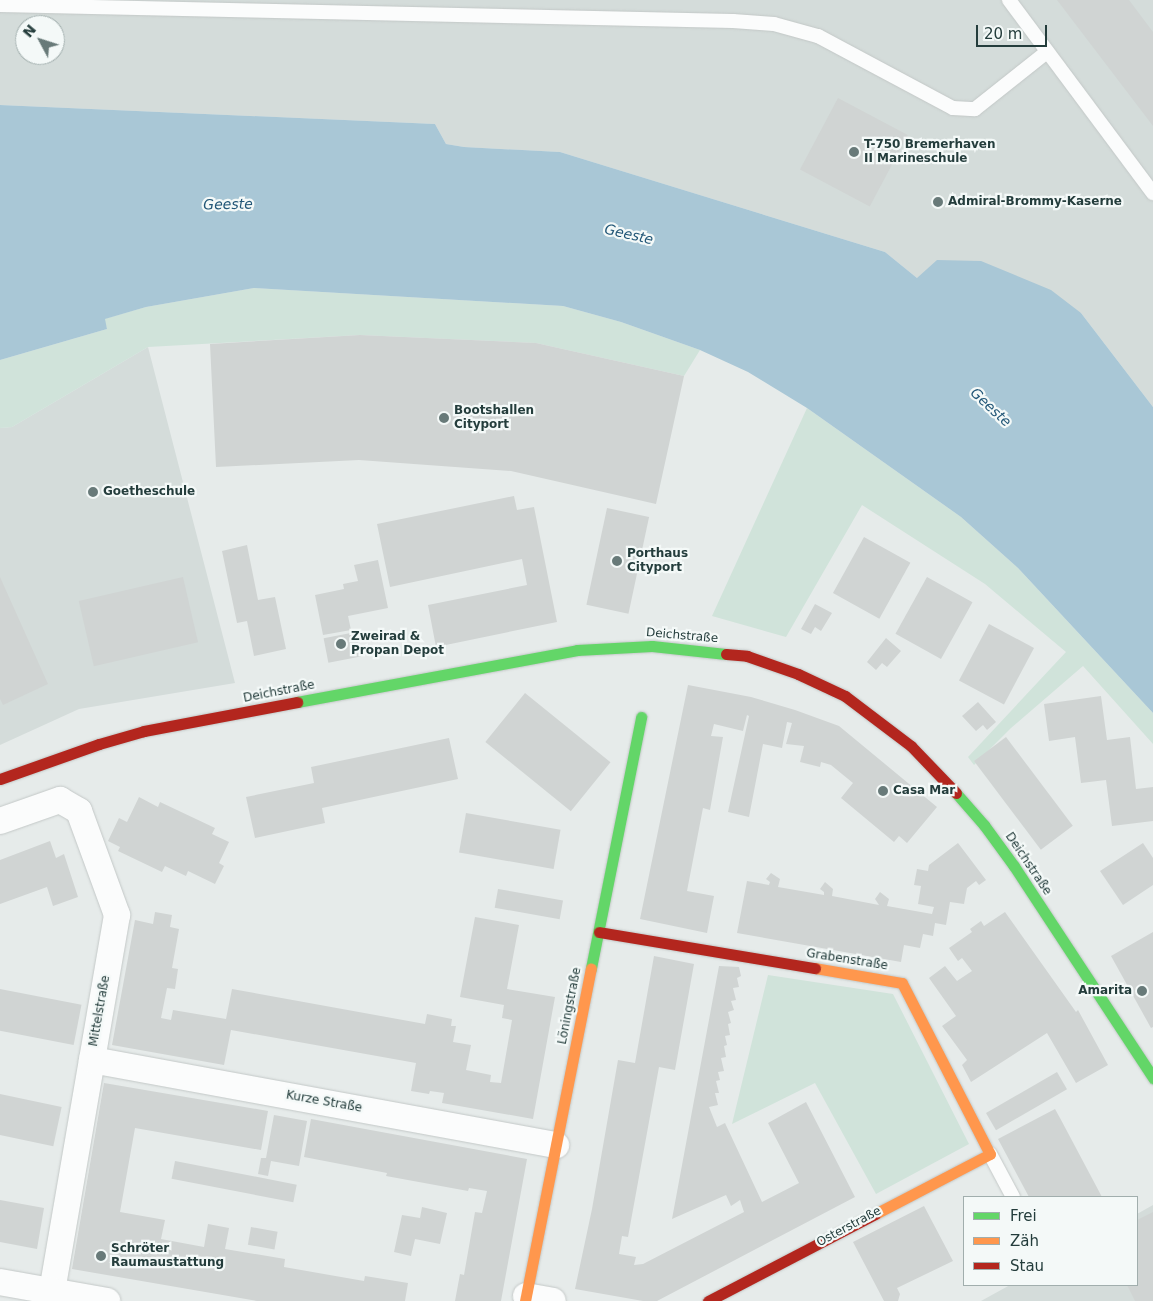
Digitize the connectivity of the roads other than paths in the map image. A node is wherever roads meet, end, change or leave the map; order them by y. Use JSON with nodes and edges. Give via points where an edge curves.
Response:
{"nodes":[{"id":1,"x":1009,"y":0,"type":"edge"},
{"id":2,"x":0,"y":5,"type":"edge"},
{"id":3,"x":1047,"y":52,"type":"junction"},
{"id":4,"x":1153,"y":193,"type":"edge"},
{"id":5,"x":641,"y":717,"type":"dead end"},
{"id":6,"x":0,"y":779,"type":"edge"},
{"id":7,"x":0,"y":821,"type":"edge"},
{"id":8,"x":598,"y":932,"type":"junction"},
{"id":9,"x":92,"y":1060,"type":"junction"},
{"id":10,"x":1153,"y":1078,"type":"edge"},
{"id":11,"x":556,"y":1145,"type":"junction"},
{"id":12,"x":990,"y":1154,"type":"junction"},
{"id":13,"x":1012,"y":1196,"type":"edge"},
{"id":14,"x":0,"y":1282,"type":"edge"},
{"id":15,"x":51,"y":1296,"type":"edge"},
{"id":16,"x":525,"y":1298,"type":"edge"},
{"id":17,"x":107,"y":1301,"type":"edge"},
{"id":18,"x":553,"y":1301,"type":"edge"},
{"id":19,"x":708,"y":1301,"type":"edge"}],
"edges":[{"from":1,"to":3,"type":"lane"},
{"from":2,"to":3,"type":"lane","via":[[724,20],[774,24],[818,36],[953,108],[976,109]]},
{"from":3,"to":4,"type":"lane"},
{"from":5,"to":8,"type":"street","name":"Löningstraße"},
{"from":6,"to":10,"type":"street","name":"Deichstraße","via":[[144,731],[577,650],[652,646],[747,656],[798,674],[845,696],[912,746],[943,778],[984,824],[1014,866]]},
{"from":7,"to":9,"type":"street","name":"Mittelstraße","via":[[60,800],[79,811],[117,915]]},
{"from":8,"to":11,"type":"street","name":"Löningstraße"},
{"from":8,"to":12,"type":"street","name":"Grabenstraße","via":[[902,983]]},
{"from":9,"to":11,"type":"street","name":"Kurze Straße"},
{"from":9,"to":15,"type":"street","name":"Mittelstraße"},
{"from":11,"to":16,"type":"street","name":"Löningstraße"},
{"from":12,"to":13,"type":"lane"},
{"from":12,"to":19,"type":"street","name":"Osterstraße"},
{"from":14,"to":15,"type":"street"},
{"from":15,"to":17,"type":"street"},
{"from":16,"to":18,"type":"street"}]}
